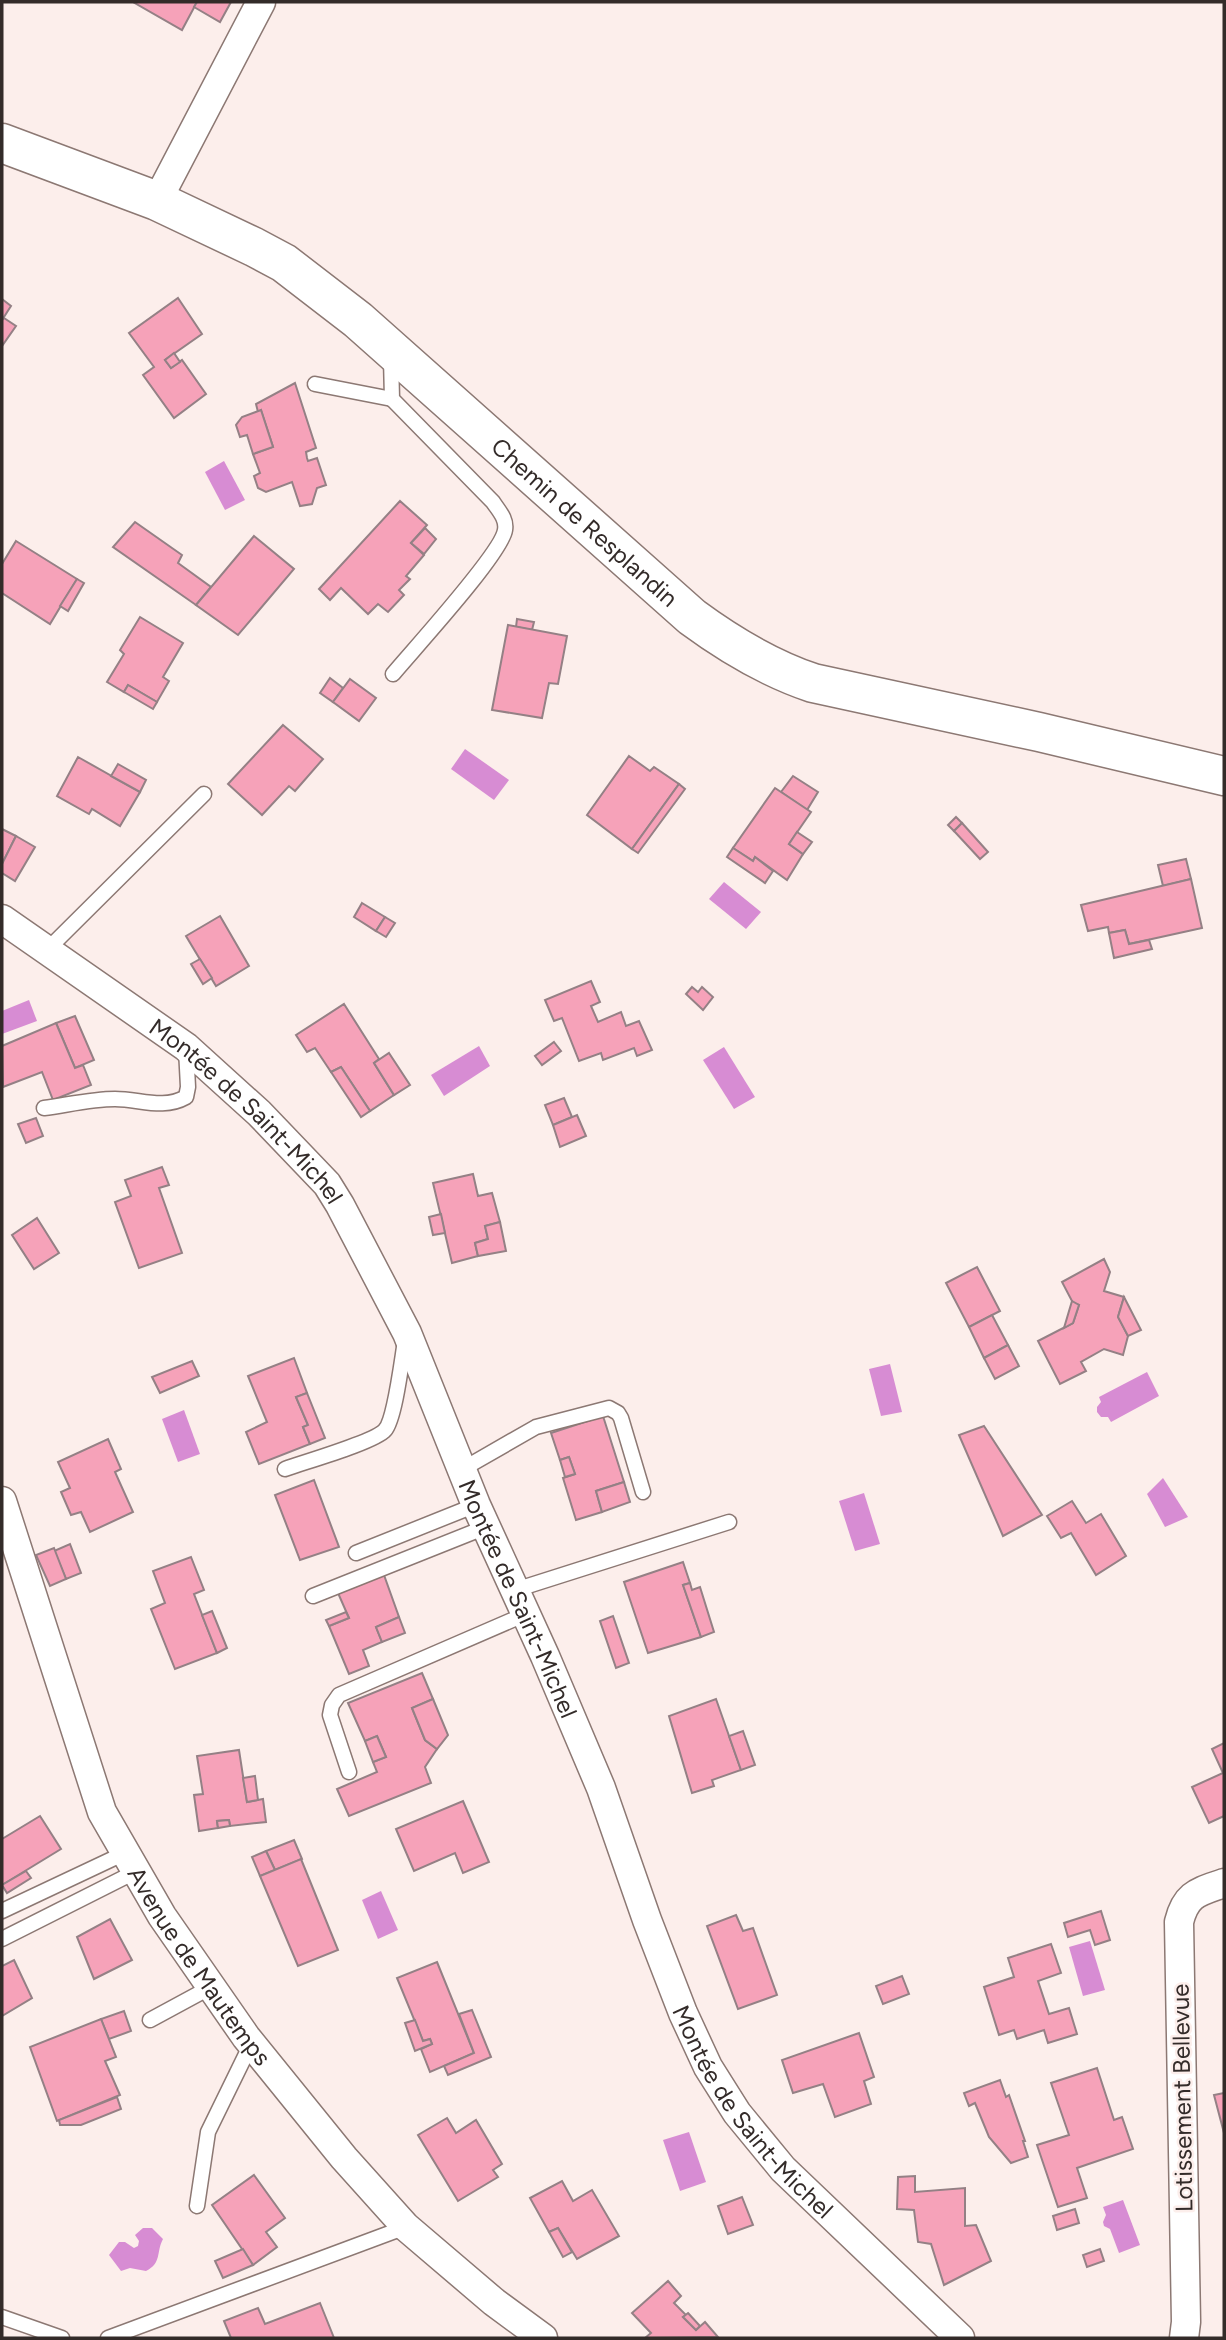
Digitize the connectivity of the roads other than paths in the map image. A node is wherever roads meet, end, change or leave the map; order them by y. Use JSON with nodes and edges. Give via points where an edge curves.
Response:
{"nodes":[{"id":1,"x":261,"y":2,"type":"edge"},
{"id":2,"x":2,"y":143,"type":"edge"},
{"id":3,"x":157,"y":201,"type":"junction"},
{"id":4,"x":390,"y":349,"type":"junction"},
{"id":5,"x":316,"y":384,"type":"dead end"},
{"id":6,"x":392,"y":399,"type":"junction"},
{"id":7,"x":393,"y":674,"type":"dead end"},
{"id":8,"x":1224,"y":776,"type":"edge"},
{"id":9,"x":204,"y":794,"type":"dead end"},
{"id":10,"x":2,"y":919,"type":"edge"},
{"id":11,"x":47,"y":950,"type":"junction"},
{"id":12,"x":186,"y":1047,"type":"junction"},
{"id":13,"x":44,"y":1108,"type":"dead end"},
{"id":14,"x":407,"y":1333,"type":"junction"},
{"id":15,"x":285,"y":1469,"type":"dead end"},
{"id":16,"x":461,"y":1470,"type":"junction"},
{"id":17,"x":643,"y":1492,"type":"dead end"},
{"id":18,"x":2,"y":1501,"type":"edge"},
{"id":19,"x":481,"y":1516,"type":"junction"},
{"id":20,"x":729,"y":1522,"type":"dead end"},
{"id":21,"x":356,"y":1553,"type":"dead end"},
{"id":22,"x":313,"y":1596,"type":"dead end"},
{"id":23,"x":520,"y":1602,"type":"junction"},
{"id":24,"x":349,"y":1772,"type":"dead end"},
{"id":25,"x":130,"y":1862,"type":"junction"},
{"id":26,"x":1224,"y":1883,"type":"edge"},
{"id":27,"x":2,"y":1911,"type":"edge"},
{"id":28,"x":2,"y":1939,"type":"edge"},
{"id":29,"x":211,"y":1987,"type":"junction"},
{"id":30,"x":150,"y":2020,"type":"dead end"},
{"id":31,"x":251,"y":2043,"type":"junction"},
{"id":32,"x":197,"y":2206,"type":"dead end"},
{"id":33,"x":406,"y":2227,"type":"junction"},
{"id":34,"x":2,"y":2316,"type":"edge"},
{"id":35,"x":62,"y":2338,"type":"edge"},
{"id":36,"x":108,"y":2338,"type":"edge"},
{"id":37,"x":543,"y":2338,"type":"edge"},
{"id":38,"x":960,"y":2338,"type":"edge"},
{"id":39,"x":1184,"y":2338,"type":"edge"}],
"edges":[{"from":1,"to":3,"type":"street"},
{"from":2,"to":3,"type":"street","name":"Chemin de Resplandin"},
{"from":3,"to":4,"type":"street","name":"Chemin de Resplandin","via":[[284,263]]},
{"from":4,"to":6,"type":"lane"},
{"from":4,"to":8,"type":"street","name":"Chemin de Resplandin","via":[[692,617],[732,646],[813,683]]},
{"from":5,"to":6,"type":"lane"},
{"from":6,"to":7,"type":"lane","via":[[493,502],[506,529],[483,567]]},
{"from":9,"to":11,"type":"lane"},
{"from":10,"to":11,"type":"street","name":"Montée de Saint-Michel"},
{"from":11,"to":12,"type":"street","name":"Montée de Saint-Michel"},
{"from":12,"to":13,"type":"lane","via":[[188,1087],[186,1097],[175,1103],[117,1099]]},
{"from":12,"to":14,"type":"street","name":"Montée de Saint-Michel","via":[[259,1113],[327,1184]]},
{"from":14,"to":15,"type":"lane","via":[[385,1431]]},
{"from":14,"to":16,"type":"street","name":"Montée de Saint-Michel"},
{"from":16,"to":17,"type":"lane","via":[[536,1427],[609,1408],[621,1418]]},
{"from":16,"to":19,"type":"street","name":"Montée de Saint-Michel"},
{"from":18,"to":25,"type":"street","name":"Avenue de Mautemps","via":[[102,1812]]},
{"from":19,"to":21,"type":"lane"},
{"from":19,"to":22,"type":"lane"},
{"from":19,"to":23,"type":"street","name":"Montée de Saint-Michel"},
{"from":20,"to":23,"type":"lane"},
{"from":23,"to":24,"type":"lane","via":[[339,1695],[330,1715]]},
{"from":23,"to":38,"type":"street","name":"Montée de Saint-Michel","via":[[601,1788],[682,2013],[708,2067],[737,2113],[783,2169]]},
{"from":25,"to":27,"type":"lane"},
{"from":25,"to":28,"type":"lane"},
{"from":25,"to":29,"type":"street","name":"Avenue de Mautemps"},
{"from":26,"to":39,"type":"street","name":"Lotissement Bellevue","via":[[1194,1894],[1183,1906],[1179,1922]]},
{"from":29,"to":30,"type":"lane"},
{"from":29,"to":31,"type":"street","name":"Avenue de Mautemps"},
{"from":31,"to":32,"type":"lane","via":[[208,2132]]},
{"from":31,"to":33,"type":"street","name":"Avenue de Mautemps"},
{"from":33,"to":36,"type":"lane"},
{"from":33,"to":37,"type":"street","name":"Avenue de Mautemps"},
{"from":34,"to":35,"type":"lane"}]}
